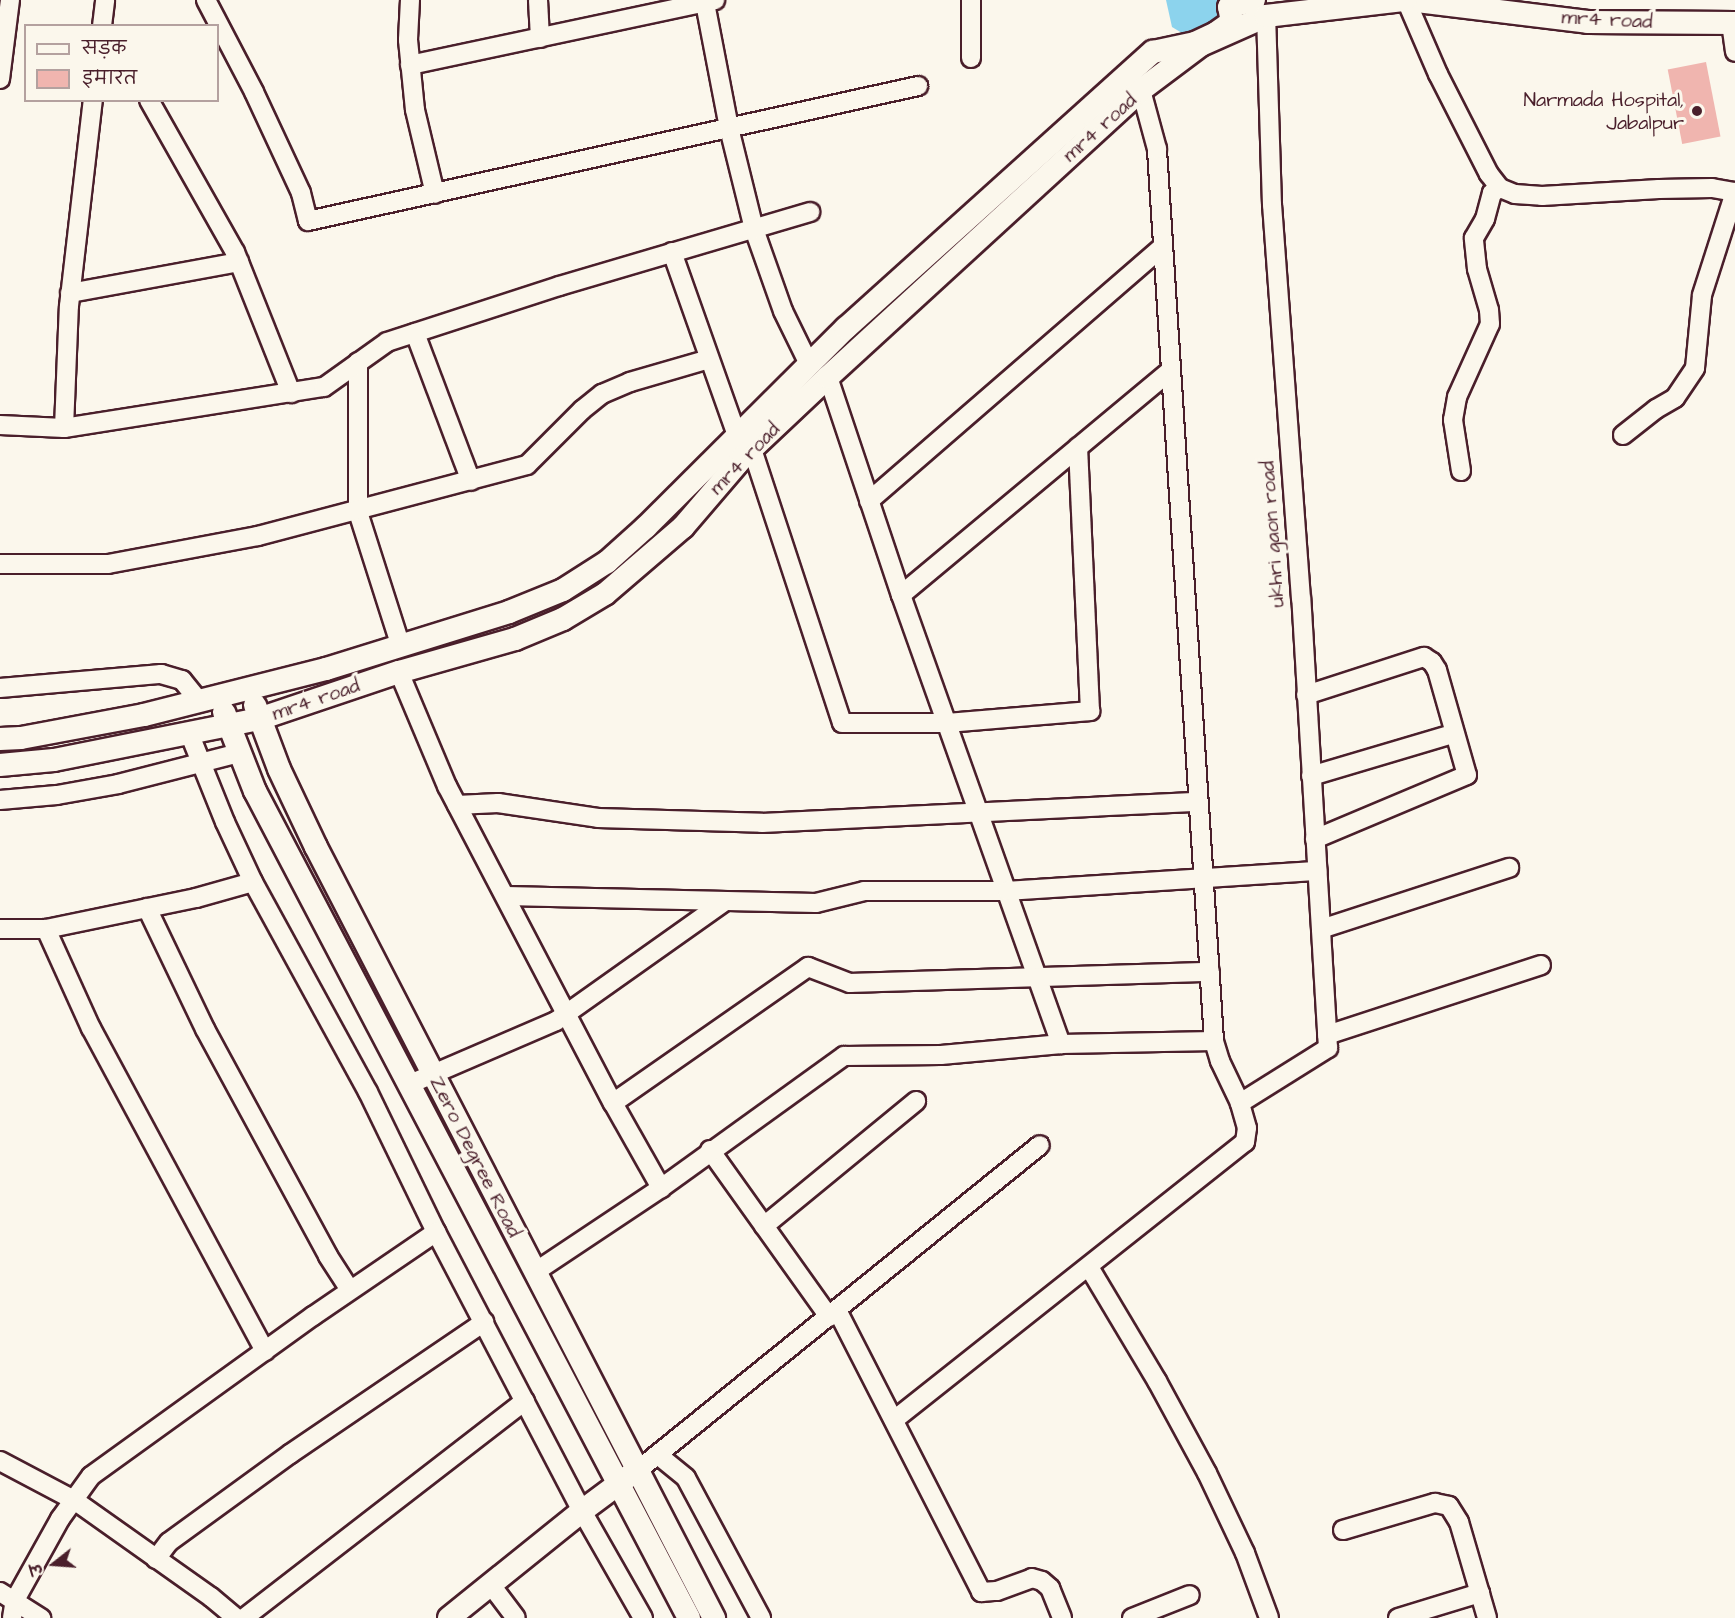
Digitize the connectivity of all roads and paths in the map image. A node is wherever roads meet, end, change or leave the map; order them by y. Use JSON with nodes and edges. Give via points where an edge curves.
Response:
{"nodes":[{"id":1,"x":10,"y":0,"type":"edge"},
{"id":2,"x":105,"y":0,"type":"edge"},
{"id":3,"x":206,"y":0,"type":"edge"},
{"id":4,"x":410,"y":0,"type":"edge"},
{"id":5,"x":538,"y":0,"type":"edge"},
{"id":6,"x":971,"y":0,"type":"edge"},
{"id":7,"x":1407,"y":0,"type":"edge"},
{"id":8,"x":711,"y":1,"type":"edge"},
{"id":9,"x":1432,"y":1,"type":"edge"},
{"id":10,"x":1260,"y":8,"type":"edge"},
{"id":11,"x":1733,"y":23,"type":"edge"},
{"id":12,"x":102,"y":24,"type":"edge"},
{"id":13,"x":219,"y":24,"type":"edge"},
{"id":14,"x":219,"y":25,"type":"edge"},
{"id":15,"x":540,"y":39,"type":"junction"},
{"id":16,"x":1735,"y":52,"type":"edge"},
{"id":17,"x":971,"y":58,"type":"dead end"},
{"id":18,"x":411,"y":65,"type":"junction"},
{"id":19,"x":0,"y":79,"type":"edge"},
{"id":20,"x":918,"y":86,"type":"dead end"},
{"id":21,"x":1142,"y":90,"type":"junction"},
{"id":22,"x":93,"y":102,"type":"edge"},
{"id":23,"x":150,"y":102,"type":"edge"},
{"id":24,"x":729,"y":128,"type":"junction"},
{"id":25,"x":1500,"y":188,"type":"junction"},
{"id":26,"x":1735,"y":192,"type":"edge"},
{"id":27,"x":435,"y":194,"type":"junction"},
{"id":28,"x":810,"y":212,"type":"dead end"},
{"id":29,"x":754,"y":229,"type":"junction"},
{"id":30,"x":1162,"y":246,"type":"junction"},
{"id":31,"x":672,"y":252,"type":"junction"},
{"id":32,"x":239,"y":262,"type":"junction"},
{"id":33,"x":70,"y":293,"type":"junction"},
{"id":34,"x":415,"y":333,"type":"junction"},
{"id":35,"x":709,"y":359,"type":"junction"},
{"id":36,"x":358,"y":362,"type":"junction"},
{"id":37,"x":808,"y":364,"type":"junction"},
{"id":38,"x":1170,"y":371,"type":"junction"},
{"id":39,"x":828,"y":377,"type":"junction"},
{"id":40,"x":291,"y":393,"type":"junction"},
{"id":41,"x":0,"y":424,"type":"edge"},
{"id":42,"x":64,"y":428,"type":"junction"},
{"id":43,"x":1623,"y":435,"type":"dead end"},
{"id":44,"x":745,"y":442,"type":"junction"},
{"id":45,"x":1078,"y":447,"type":"junction"},
{"id":46,"x":1461,"y":471,"type":"dead end"},
{"id":47,"x":471,"y":481,"type":"junction"},
{"id":48,"x":869,"y":501,"type":"junction"},
{"id":49,"x":358,"y":512,"type":"junction"},
{"id":50,"x":0,"y":564,"type":"edge"},
{"id":51,"x":901,"y":595,"type":"junction"},
{"id":52,"x":400,"y":644,"type":"junction"},
{"id":53,"x":399,"y":672,"type":"junction"},
{"id":54,"x":0,"y":688,"type":"edge"},
{"id":55,"x":250,"y":689,"type":"junction"},
{"id":56,"x":1306,"y":695,"type":"junction"},
{"id":57,"x":209,"y":698,"type":"junction"},
{"id":58,"x":259,"y":719,"type":"junction"},
{"id":59,"x":947,"y":723,"type":"junction"},
{"id":60,"x":228,"y":726,"type":"junction"},
{"id":61,"x":1454,"y":734,"type":"junction"},
{"id":62,"x":190,"y":735,"type":"junction"},
{"id":63,"x":0,"y":739,"type":"edge"},
{"id":64,"x":239,"y":753,"type":"junction"},
{"id":65,"x":202,"y":763,"type":"junction"},
{"id":66,"x":0,"y":765,"type":"edge"},
{"id":67,"x":1311,"y":776,"type":"junction"},
{"id":68,"x":0,"y":800,"type":"edge"},
{"id":69,"x":1198,"y":802,"type":"junction"},
{"id":70,"x":457,"y":806,"type":"junction"},
{"id":71,"x":978,"y":811,"type":"junction"},
{"id":72,"x":1315,"y":839,"type":"junction"},
{"id":73,"x":1509,"y":868,"type":"dead end"},
{"id":74,"x":1317,"y":871,"type":"junction"},
{"id":75,"x":1203,"y":877,"type":"junction"},
{"id":76,"x":253,"y":882,"type":"junction"},
{"id":77,"x":1007,"y":891,"type":"junction"},
{"id":78,"x":506,"y":896,"type":"junction"},
{"id":79,"x":724,"y":902,"type":"junction"},
{"id":80,"x":147,"y":908,"type":"junction"},
{"id":81,"x":0,"y":929,"type":"edge"},
{"id":82,"x":46,"y":929,"type":"junction"},
{"id":83,"x":1321,"y":930,"type":"junction"},
{"id":84,"x":1541,"y":964,"type":"dead end"},
{"id":85,"x":1210,"y":972,"type":"junction"},
{"id":86,"x":1037,"y":976,"type":"junction"},
{"id":87,"x":567,"y":1013,"type":"junction"},
{"id":88,"x":1214,"y":1041,"type":"junction"},
{"id":89,"x":1328,"y":1042,"type":"junction"},
{"id":90,"x":1061,"y":1044,"type":"junction"},
{"id":91,"x":433,"y":1075,"type":"junction"},
{"id":92,"x":410,"y":1084,"type":"junction"},
{"id":93,"x":916,"y":1101,"type":"dead end"},
{"id":94,"x":613,"y":1103,"type":"junction"},
{"id":95,"x":1240,"y":1103,"type":"junction"},
{"id":96,"x":1040,"y":1145,"type":"dead end"},
{"id":97,"x":710,"y":1150,"type":"junction"},
{"id":98,"x":661,"y":1188,"type":"junction"},
{"id":99,"x":764,"y":1226,"type":"junction"},
{"id":100,"x":436,"y":1232,"type":"junction"},
{"id":101,"x":1089,"y":1267,"type":"junction"},
{"id":102,"x":535,"y":1272,"type":"junction"},
{"id":103,"x":350,"y":1290,"type":"junction"},
{"id":104,"x":833,"y":1313,"type":"junction"},
{"id":105,"x":484,"y":1322,"type":"junction"},
{"id":106,"x":265,"y":1351,"type":"junction"},
{"id":107,"x":525,"y":1401,"type":"junction"},
{"id":108,"x":894,"y":1420,"type":"junction"},
{"id":109,"x":658,"y":1455,"type":"junction"},
{"id":110,"x":0,"y":1461,"type":"edge"},
{"id":111,"x":637,"y":1471,"type":"junction"},
{"id":112,"x":618,"y":1484,"type":"junction"},
{"id":113,"x":74,"y":1500,"type":"junction"},
{"id":114,"x":582,"y":1511,"type":"junction"},
{"id":115,"x":1343,"y":1530,"type":"dead end"},
{"id":116,"x":156,"y":1559,"type":"junction"},
{"id":117,"x":491,"y":1585,"type":"junction"},
{"id":118,"x":1480,"y":1593,"type":"junction"},
{"id":119,"x":1190,"y":1594,"type":"dead end"},
{"id":120,"x":7,"y":1596,"type":"edge"},
{"id":121,"x":12,"y":1618,"type":"edge"},
{"id":122,"x":41,"y":1618,"type":"edge"},
{"id":123,"x":236,"y":1618,"type":"edge"},
{"id":124,"x":244,"y":1618,"type":"edge"},
{"id":125,"x":449,"y":1618,"type":"edge"},
{"id":126,"x":516,"y":1618,"type":"edge"},
{"id":127,"x":643,"y":1618,"type":"edge"},
{"id":128,"x":689,"y":1618,"type":"edge"},
{"id":129,"x":714,"y":1618,"type":"edge"},
{"id":130,"x":761,"y":1618,"type":"edge"},
{"id":131,"x":1062,"y":1618,"type":"edge"},
{"id":132,"x":1132,"y":1618,"type":"edge"},
{"id":133,"x":1269,"y":1618,"type":"edge"},
{"id":134,"x":1398,"y":1618,"type":"edge"},
{"id":135,"x":1487,"y":1618,"type":"edge"}],
"edges":[{"from":1,"to":19,"type":"street"},
{"from":2,"to":12,"type":"street"},
{"from":3,"to":13,"type":"street"},
{"from":4,"to":18,"type":"street"},
{"from":5,"to":15,"type":"street"},
{"from":6,"to":17,"type":"street"},
{"from":7,"to":9,"type":"street","name":"mr4 road"},
{"from":7,"to":10,"type":"street","name":"mr4 road"},
{"from":7,"to":25,"type":"street","via":[[1438,74]]},
{"from":8,"to":15,"type":"street"},
{"from":8,"to":24,"type":"street"},
{"from":9,"to":11,"type":"street","name":"mr4 road","via":[[1588,22]]},
{"from":10,"to":21,"type":"street","name":"mr4 road"},
{"from":10,"to":37,"type":"street","name":"mr4 road","via":[[1229,7],[1232,22],[1216,33],[1195,43],[1154,52]]},
{"from":10,"to":56,"type":"street","name":"ukhri gaon road"},
{"from":11,"to":16,"type":"street"},
{"from":14,"to":27,"type":"street","via":[[301,193],[308,221]]},
{"from":15,"to":18,"type":"street"},
{"from":18,"to":27,"type":"street","via":[[415,110]]},
{"from":20,"to":24,"type":"street"},
{"from":21,"to":30,"type":"street","via":[[1156,149]]},
{"from":21,"to":39,"type":"street","name":"mr4 road"},
{"from":22,"to":33,"type":"street"},
{"from":23,"to":32,"type":"street"},
{"from":24,"to":27,"type":"street"},
{"from":24,"to":29,"type":"street"},
{"from":25,"to":26,"type":"street","via":[[1515,194],[1542,196],[1659,189]]},
{"from":25,"to":46,"type":"street","via":[[1492,193],[1485,219],[1474,238],[1490,324],[1457,397],[1453,420]]},
{"from":26,"to":43,"type":"street","via":[[1702,295],[1695,368],[1675,398]]},
{"from":28,"to":29,"type":"street"},
{"from":29,"to":31,"type":"street"},
{"from":29,"to":37,"type":"street","via":[[783,311]]},
{"from":30,"to":38,"type":"street"},
{"from":30,"to":48,"type":"street"},
{"from":31,"to":34,"type":"street"},
{"from":31,"to":35,"type":"street"},
{"from":32,"to":33,"type":"street"},
{"from":32,"to":40,"type":"street"},
{"from":33,"to":42,"type":"street"},
{"from":34,"to":36,"type":"street","via":[[387,342]]},
{"from":34,"to":47,"type":"street"},
{"from":35,"to":44,"type":"street"},
{"from":35,"to":47,"type":"street","via":[[602,394],[527,465]]},
{"from":36,"to":40,"type":"street","via":[[324,387]]},
{"from":36,"to":49,"type":"street"},
{"from":37,"to":44,"type":"street","name":"mr4 road"},
{"from":38,"to":45,"type":"street"},
{"from":38,"to":69,"type":"street"},
{"from":39,"to":44,"type":"street","name":"mr4 road"},
{"from":39,"to":48,"type":"street"},
{"from":40,"to":42,"type":"street"},
{"from":41,"to":42,"type":"street"},
{"from":44,"to":52,"type":"street","name":"mr4 road","via":[[607,562],[589,573],[537,603]]},
{"from":44,"to":53,"type":"street","name":"mr4 road","via":[[683,527],[605,594],[514,639]]},
{"from":44,"to":59,"type":"street","via":[[842,723]]},
{"from":45,"to":51,"type":"street"},
{"from":45,"to":59,"type":"street","via":[[1090,711]]},
{"from":47,"to":49,"type":"street"},
{"from":48,"to":51,"type":"street"},
{"from":49,"to":50,"type":"street","via":[[258,536],[108,564]]},
{"from":49,"to":52,"type":"street"},
{"from":51,"to":59,"type":"street"},
{"from":52,"to":55,"type":"street","name":"mr4 road"},
{"from":53,"to":58,"type":"street","name":"mr4 road"},
{"from":53,"to":70,"type":"street"},
{"from":54,"to":57,"type":"street","via":[[161,674],[182,680]]},
{"from":55,"to":57,"type":"street","name":"mr4 road"},
{"from":55,"to":58,"type":"street","name":"Zero Degree Road"},
{"from":56,"to":61,"type":"street","via":[[1424,657],[1437,670]]},
{"from":56,"to":67,"type":"street","name":"ukhri gaon road"},
{"from":57,"to":60,"type":"street","name":"Zero Degree Road"},
{"from":57,"to":63,"type":"street","name":"mr4 road","via":[[78,728]]},
{"from":58,"to":60,"type":"street","name":"mr4 road"},
{"from":58,"to":91,"type":"street","name":"Zero Degree Road","via":[[316,847]]},
{"from":59,"to":71,"type":"street"},
{"from":60,"to":62,"type":"street","name":"mr4 road"},
{"from":60,"to":64,"type":"street","name":"Zero Degree Road"},
{"from":61,"to":67,"type":"street"},
{"from":61,"to":72,"type":"street","via":[[1467,775]]},
{"from":62,"to":65,"type":"street"},
{"from":62,"to":66,"type":"street","name":"mr4 road","via":[[54,760]]},
{"from":64,"to":65,"type":"street"},
{"from":64,"to":92,"type":"street","name":"Zero Degree Road","via":[[260,801]]},
{"from":65,"to":68,"type":"street","via":[[68,793]]},
{"from":65,"to":76,"type":"street"},
{"from":67,"to":72,"type":"street","name":"ukhri gaon road"},
{"from":69,"to":71,"type":"street"},
{"from":69,"to":75,"type":"street"},
{"from":70,"to":71,"type":"street","via":[[498,802],[598,818],[762,823]]},
{"from":70,"to":78,"type":"street"},
{"from":71,"to":77,"type":"street"},
{"from":72,"to":74,"type":"street","name":"ukhri gaon road"},
{"from":73,"to":83,"type":"street"},
{"from":74,"to":75,"type":"street"},
{"from":74,"to":83,"type":"street","name":"ukhri gaon road"},
{"from":75,"to":77,"type":"street"},
{"from":75,"to":85,"type":"street"},
{"from":76,"to":80,"type":"street"},
{"from":76,"to":100,"type":"street","via":[[368,1092]]},
{"from":77,"to":79,"type":"street","via":[[864,891],[816,903]]},
{"from":77,"to":86,"type":"street"},
{"from":78,"to":79,"type":"street"},
{"from":78,"to":87,"type":"street"},
{"from":79,"to":87,"type":"street"},
{"from":80,"to":82,"type":"street"},
{"from":80,"to":103,"type":"street","via":[[205,1029]]},
{"from":81,"to":82,"type":"street"},
{"from":82,"to":106,"type":"street","via":[[96,1038]]},
{"from":83,"to":89,"type":"street","name":"ukhri gaon road"},
{"from":84,"to":89,"type":"street"},
{"from":85,"to":86,"type":"street"},
{"from":85,"to":88,"type":"street"},
{"from":86,"to":90,"type":"street"},
{"from":86,"to":94,"type":"street","via":[[850,983],[808,967]]},
{"from":87,"to":91,"type":"street"},
{"from":87,"to":94,"type":"street"},
{"from":88,"to":90,"type":"street"},
{"from":88,"to":95,"type":"street"},
{"from":89,"to":95,"type":"street"},
{"from":90,"to":97,"type":"street","via":[[941,1055],[844,1056]]},
{"from":91,"to":92,"type":"street"},
{"from":91,"to":102,"type":"street","name":"Zero Degree Road"},
{"from":92,"to":112,"type":"street","name":"Zero Degree Road"},
{"from":93,"to":99,"type":"street"},
{"from":94,"to":98,"type":"street"},
{"from":95,"to":101,"type":"street","via":[[1247,1128],[1245,1142]]},
{"from":96,"to":104,"type":"street"},
{"from":97,"to":98,"type":"street"},
{"from":97,"to":99,"type":"street"},
{"from":98,"to":102,"type":"street"},
{"from":99,"to":104,"type":"street"},
{"from":100,"to":103,"type":"street"},
{"from":100,"to":105,"type":"street"},
{"from":101,"to":108,"type":"street"},
{"from":101,"to":133,"type":"street","via":[[1207,1473],[1245,1553]]},
{"from":102,"to":111,"type":"street","name":"Zero Degree Road"},
{"from":103,"to":106,"type":"street"},
{"from":104,"to":108,"type":"street"},
{"from":104,"to":109,"type":"street"},
{"from":105,"to":107,"type":"street"},
{"from":105,"to":116,"type":"street","via":[[290,1454],[169,1542]]},
{"from":106,"to":113,"type":"street","via":[[91,1476]]},
{"from":107,"to":114,"type":"street"},
{"from":107,"to":124,"type":"street"},
{"from":108,"to":131,"type":"street","via":[[981,1592],[997,1591],[1032,1578],[1042,1581],[1050,1588]]},
{"from":109,"to":111,"type":"street"},
{"from":109,"to":130,"type":"street","via":[[686,1478]]},
{"from":110,"to":113,"type":"street"},
{"from":111,"to":112,"type":"street"},
{"from":111,"to":129,"type":"street","name":"Zero Degree Road"},
{"from":112,"to":114,"type":"street"},
{"from":112,"to":128,"type":"street","name":"Zero Degree Road"},
{"from":113,"to":116,"type":"street"},
{"from":113,"to":120,"type":"street"},
{"from":114,"to":117,"type":"street"},
{"from":114,"to":127,"type":"street"},
{"from":115,"to":118,"type":"street","via":[[1435,1503],[1449,1506],[1459,1522]]},
{"from":116,"to":123,"type":"street"},
{"from":117,"to":125,"type":"street"},
{"from":117,"to":126,"type":"street"},
{"from":118,"to":134,"type":"street"},
{"from":118,"to":135,"type":"street"},
{"from":119,"to":132,"type":"street"},
{"from":120,"to":121,"type":"street"},
{"from":120,"to":122,"type":"street"}]}
